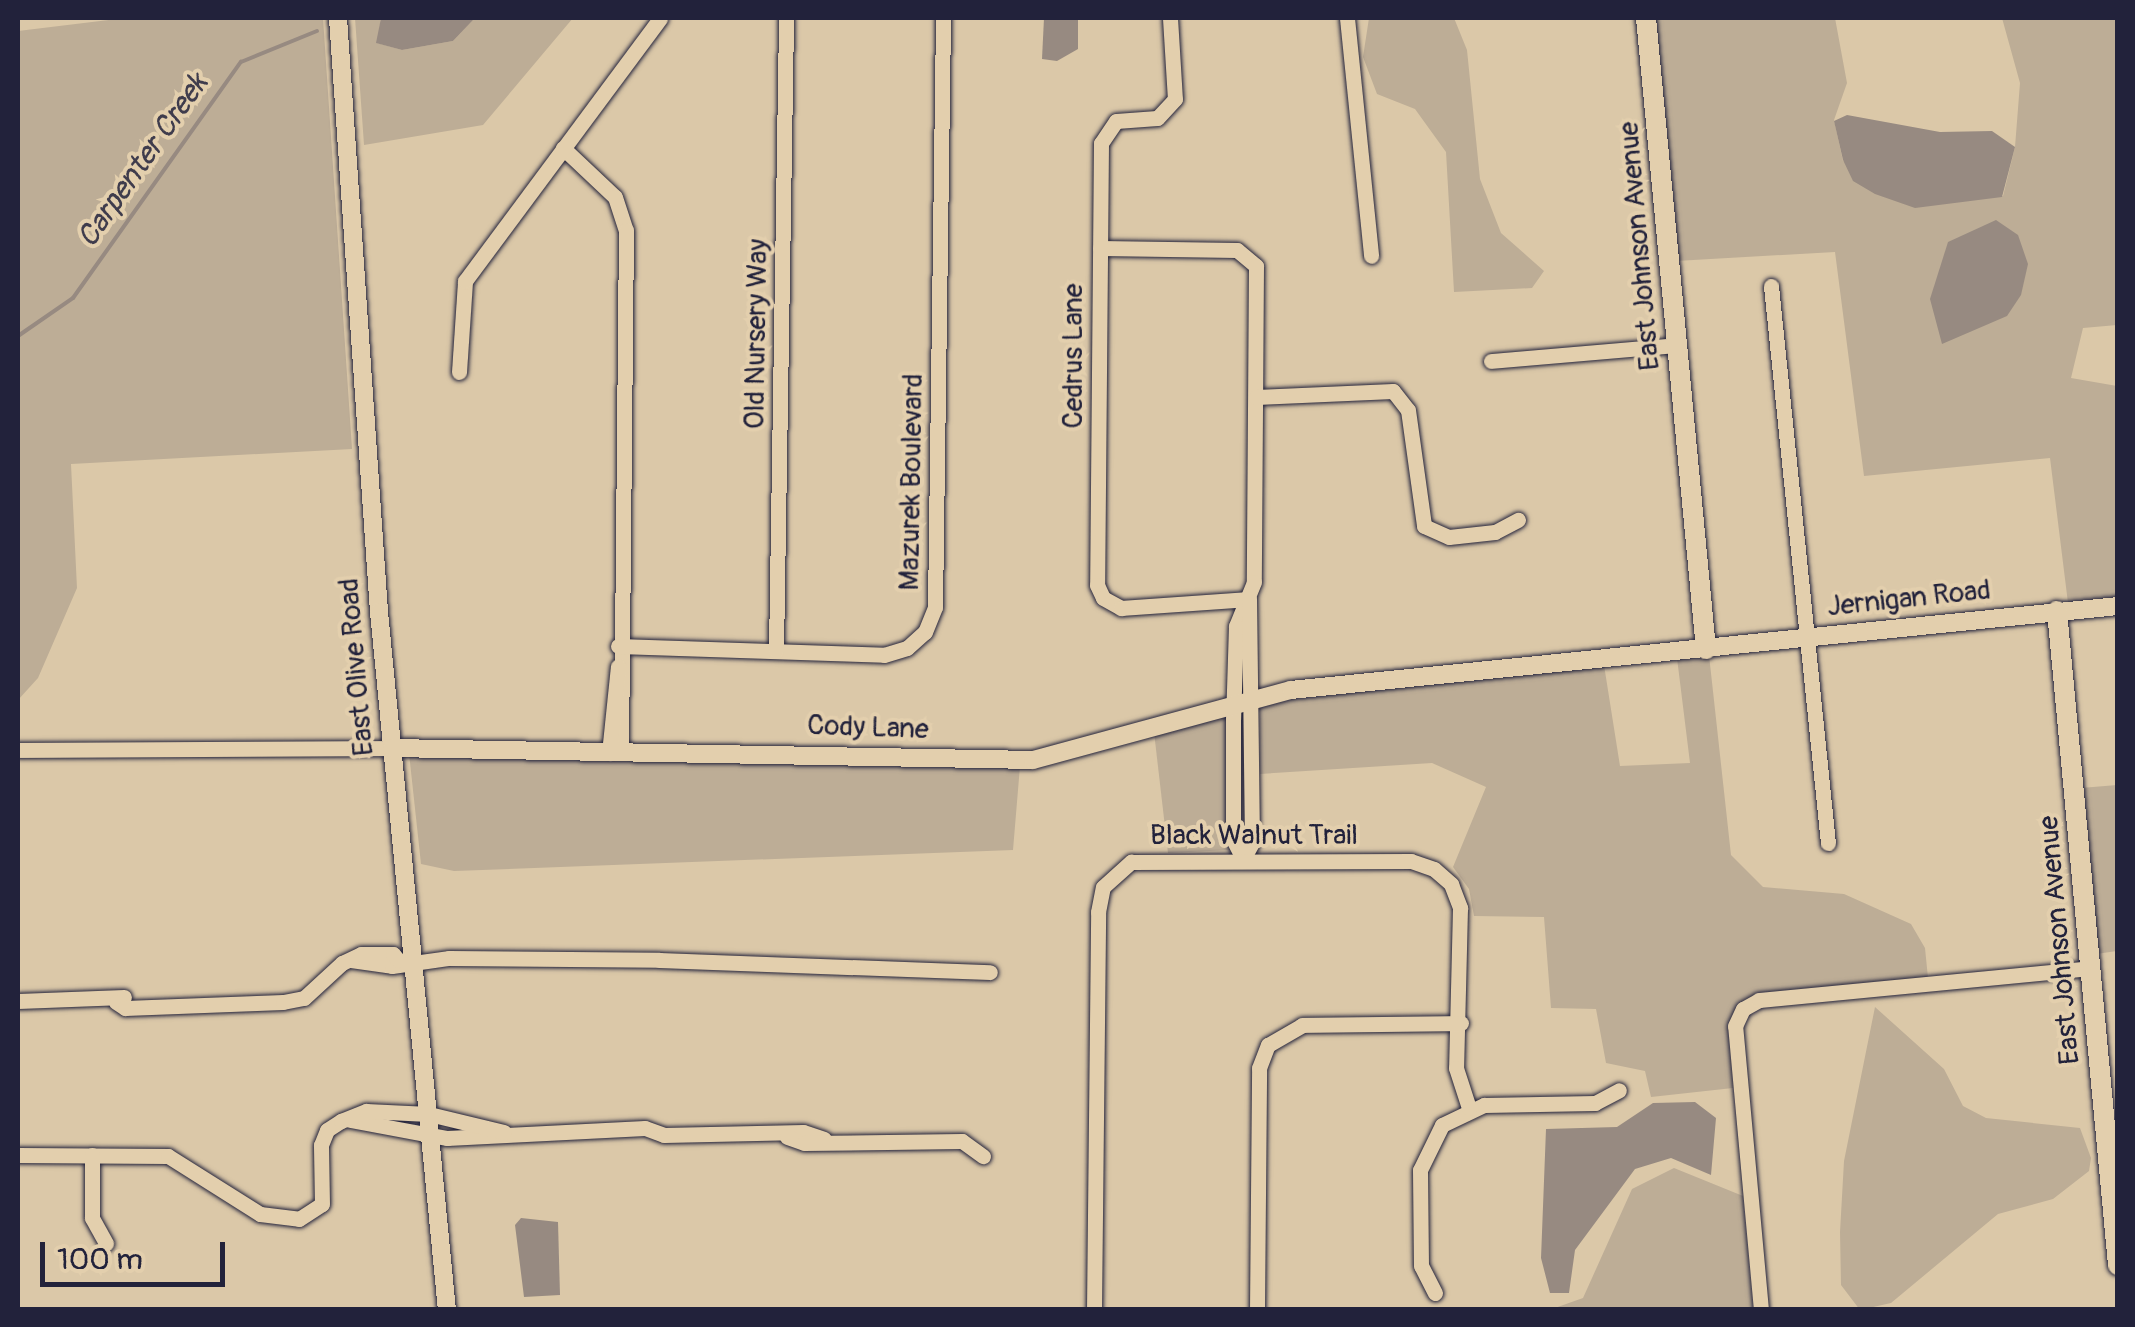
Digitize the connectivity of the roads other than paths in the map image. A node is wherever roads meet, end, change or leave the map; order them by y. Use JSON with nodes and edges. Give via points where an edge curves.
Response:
{"nodes":[{"id":1,"x":338,"y":18,"type":"edge"},
{"id":2,"x":660,"y":18,"type":"edge"},
{"id":3,"x":786,"y":18,"type":"edge"},
{"id":4,"x":944,"y":18,"type":"edge"},
{"id":5,"x":1170,"y":18,"type":"edge"},
{"id":6,"x":1346,"y":18,"type":"edge"},
{"id":7,"x":1646,"y":18,"type":"edge"},
{"id":8,"x":564,"y":148,"type":"junction"},
{"id":9,"x":1100,"y":248,"type":"junction"},
{"id":10,"x":1371,"y":256,"type":"dead end"},
{"id":11,"x":1771,"y":286,"type":"dead end"},
{"id":12,"x":1677,"y":345,"type":"junction"},
{"id":13,"x":1491,"y":361,"type":"dead end"},
{"id":14,"x":459,"y":372,"type":"dead end"},
{"id":15,"x":1256,"y":398,"type":"junction"},
{"id":16,"x":1518,"y":520,"type":"dead end"},
{"id":17,"x":1249,"y":599,"type":"junction"},
{"id":18,"x":2118,"y":606,"type":"edge"},
{"id":19,"x":2057,"y":611,"type":"junction"},
{"id":20,"x":1806,"y":638,"type":"junction"},
{"id":21,"x":618,"y":646,"type":"junction"},
{"id":22,"x":1706,"y":649,"type":"junction"},
{"id":23,"x":776,"y":651,"type":"junction"},
{"id":24,"x":1244,"y":700,"type":"junction"},
{"id":25,"x":392,"y":748,"type":"junction"},
{"id":26,"x":18,"y":750,"type":"edge"},
{"id":27,"x":615,"y":753,"type":"junction"},
{"id":28,"x":1828,"y":842,"type":"dead end"},
{"id":29,"x":1243,"y":859,"type":"junction"},
{"id":30,"x":405,"y":960,"type":"junction"},
{"id":31,"x":2090,"y":968,"type":"junction"},
{"id":32,"x":990,"y":972,"type":"dead end"},
{"id":33,"x":18,"y":1001,"type":"edge"},
{"id":34,"x":1460,"y":1023,"type":"junction"},
{"id":35,"x":1618,"y":1090,"type":"dead end"},
{"id":36,"x":1470,"y":1108,"type":"junction"},
{"id":37,"x":429,"y":1124,"type":"junction"},
{"id":38,"x":18,"y":1155,"type":"edge"},
{"id":39,"x":92,"y":1155,"type":"junction"},
{"id":40,"x":983,"y":1156,"type":"dead end"},
{"id":41,"x":106,"y":1242,"type":"dead end"},
{"id":42,"x":2118,"y":1265,"type":"edge"},
{"id":43,"x":1435,"y":1294,"type":"dead end"},
{"id":44,"x":448,"y":1310,"type":"edge"},
{"id":45,"x":1094,"y":1310,"type":"edge"},
{"id":46,"x":1256,"y":1310,"type":"edge"},
{"id":47,"x":1761,"y":1310,"type":"edge"}],
"edges":[{"from":1,"to":25,"type":"street","name":"East Olive Road"},
{"from":2,"to":8,"type":"street"},
{"from":3,"to":23,"type":"street","name":"Old Nursery Way"},
{"from":4,"to":23,"type":"street","name":"Mazurek Boulevard","via":[[932,619],[917,641],[895,653]]},
{"from":5,"to":9,"type":"street","name":"Cedrus Lane","via":[[1176,91],[1170,108],[1156,118],[1116,120],[1104,134]]},
{"from":6,"to":10,"type":"street"},
{"from":7,"to":12,"type":"main road","name":"East Johnson Avenue"},
{"from":8,"to":14,"type":"street","via":[[465,281]]},
{"from":8,"to":21,"type":"street","via":[[615,197],[625,220]]},
{"from":9,"to":15,"type":"street","via":[[1237,250],[1251,258],[1258,274]]},
{"from":9,"to":17,"type":"street","name":"Cedrus Lane","via":[[1100,593],[1121,608]]},
{"from":11,"to":20,"type":"street"},
{"from":12,"to":13,"type":"street"},
{"from":12,"to":22,"type":"main road","name":"East Johnson Avenue"},
{"from":15,"to":16,"type":"street","via":[[1394,391],[1408,410],[1424,526],[1449,537],[1494,532]]},
{"from":15,"to":17,"type":"street"},
{"from":17,"to":24,"type":"street"},
{"from":18,"to":19,"type":"street","name":"Jernigan Road"},
{"from":19,"to":20,"type":"street","name":"Jernigan Road"},
{"from":19,"to":31,"type":"main road","name":"East Johnson Avenue"},
{"from":20,"to":22,"type":"street","name":"Jernigan Road"},
{"from":20,"to":28,"type":"street"},
{"from":21,"to":23,"type":"street","name":"Mazurek Boulevard"},
{"from":21,"to":27,"type":"street"},
{"from":22,"to":24,"type":"street","name":"Cody Lane"},
{"from":24,"to":27,"type":"street","name":"Cody Lane","via":[[1033,760]]},
{"from":24,"to":29,"type":"street","via":[[1252,842]]},
{"from":25,"to":26,"type":"street","name":"Cody Lane"},
{"from":25,"to":27,"type":"street","name":"Cody Lane"},
{"from":25,"to":30,"type":"street","name":"East Olive Road"},
{"from":29,"to":34,"type":"street","name":"Black Walnut Trail","via":[[1410,862],[1434,869],[1451,884],[1460,908]]},
{"from":29,"to":45,"type":"street","name":"Black Walnut Trail","via":[[1131,862],[1110,877],[1099,899]]},
{"from":30,"to":32,"type":"street","via":[[678,960]]},
{"from":30,"to":33,"type":"street","via":[[392,966],[351,960],[304,998],[124,1008],[116,1002]]},
{"from":30,"to":37,"type":"street","name":"East Olive Road"},
{"from":31,"to":42,"type":"main road","name":"East Johnson Avenue"},
{"from":31,"to":47,"type":"street","via":[[1759,1000],[1737,1018]]},
{"from":34,"to":36,"type":"street","name":"Black Walnut Trail","via":[[1456,1068]]},
{"from":34,"to":46,"type":"street","via":[[1302,1025],[1268,1045],[1259,1068]]},
{"from":35,"to":36,"type":"street","via":[[1594,1103]]},
{"from":36,"to":43,"type":"street","via":[[1432,1138],[1420,1170],[1421,1266]]},
{"from":37,"to":39,"type":"street","via":[[333,1124],[323,1137],[325,1195],[316,1212],[299,1219],[260,1214],[181,1160]]},
{"from":37,"to":40,"type":"street","via":[[465,1138],[504,1132],[630,1134],[644,1140],[664,1134],[786,1136],[804,1144],[962,1141]]},
{"from":37,"to":44,"type":"street","name":"East Olive Road"},
{"from":38,"to":39,"type":"street"},
{"from":39,"to":41,"type":"street","via":[[92,1218]]}]}
